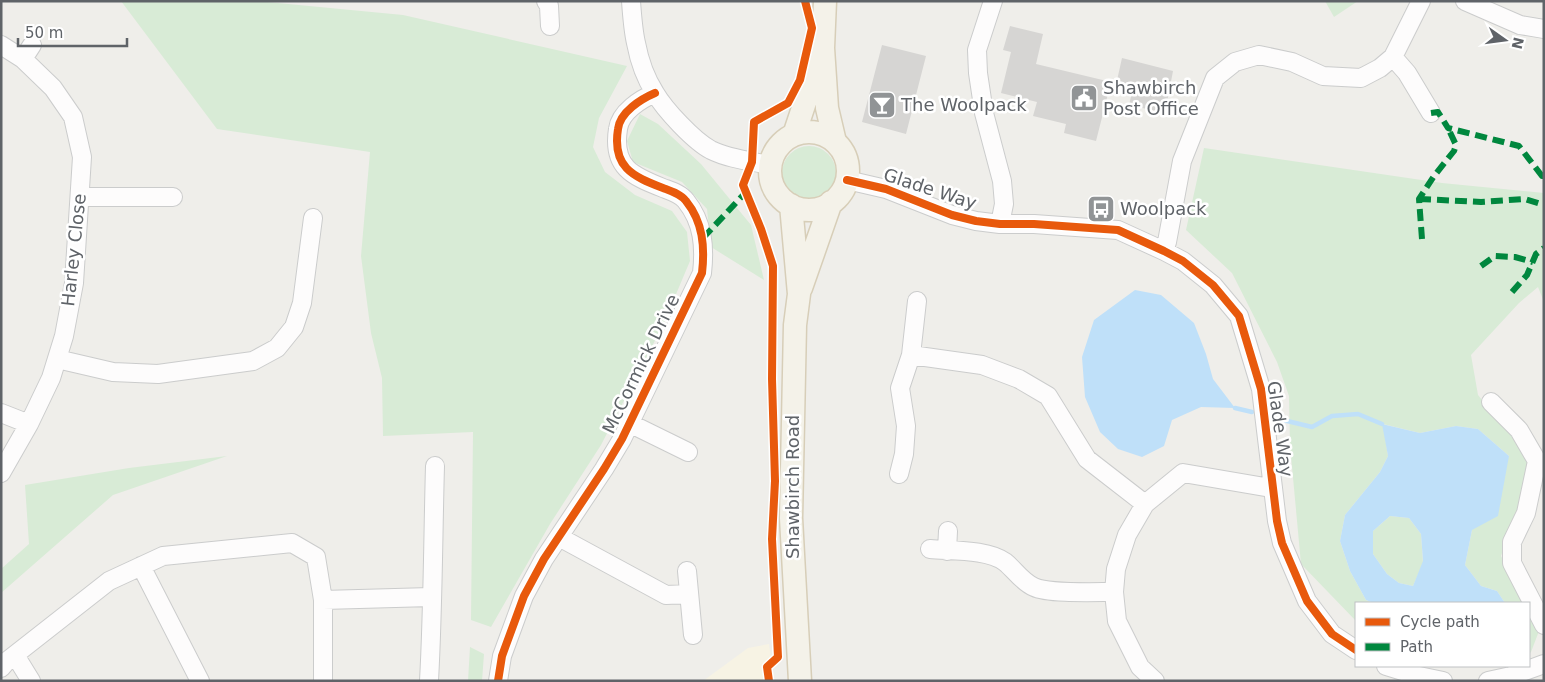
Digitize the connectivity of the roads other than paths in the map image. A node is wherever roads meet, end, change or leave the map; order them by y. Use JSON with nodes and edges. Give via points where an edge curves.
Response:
{"nodes":[{"id":1,"x":546,"y":1,"type":"edge"},
{"id":2,"x":631,"y":1,"type":"edge"},
{"id":3,"x":825,"y":1,"type":"edge"},
{"id":4,"x":993,"y":1,"type":"edge"},
{"id":5,"x":1421,"y":1,"type":"edge"},
{"id":6,"x":1464,"y":1,"type":"edge"},
{"id":7,"x":550,"y":26,"type":"dead end"},
{"id":8,"x":1544,"y":30,"type":"edge"},
{"id":9,"x":1,"y":46,"type":"edge"},
{"id":10,"x":823,"y":48,"type":"junction"},
{"id":11,"x":1393,"y":57,"type":"junction"},
{"id":12,"x":655,"y":93,"type":"junction"},
{"id":13,"x":1431,"y":112,"type":"dead end"},
{"id":14,"x":794,"y":135,"type":"junction"},
{"id":15,"x":835,"y":142,"type":"junction"},
{"id":16,"x":770,"y":166,"type":"junction"},
{"id":17,"x":847,"y":180,"type":"junction"},
{"id":18,"x":80,"y":197,"type":"junction"},
{"id":19,"x":173,"y":197,"type":"dead end"},
{"id":20,"x":831,"y":202,"type":"junction"},
{"id":21,"x":791,"y":205,"type":"junction"},
{"id":22,"x":313,"y":218,"type":"dead end"},
{"id":23,"x":1000,"y":224,"type":"junction"},
{"id":24,"x":1164,"y":250,"type":"junction"},
{"id":25,"x":799,"y":294,"type":"junction"},
{"id":26,"x":918,"y":301,"type":"dead end"},
{"id":27,"x":911,"y":355,"type":"junction"},
{"id":28,"x":57,"y":359,"type":"junction"},
{"id":29,"x":1491,"y":402,"type":"dead end"},
{"id":30,"x":1,"y":413,"type":"edge"},
{"id":31,"x":630,"y":423,"type":"junction"},
{"id":32,"x":29,"y":424,"type":"junction"},
{"id":33,"x":688,"y":452,"type":"dead end"},
{"id":34,"x":1540,"y":461,"type":"edge"},
{"id":35,"x":436,"y":466,"type":"dead end"},
{"id":36,"x":1,"y":473,"type":"edge"},
{"id":37,"x":899,"y":474,"type":"dead end"},
{"id":38,"x":1273,"y":488,"type":"junction"},
{"id":39,"x":1145,"y":504,"type":"junction"},
{"id":40,"x":948,"y":531,"type":"dead end"},
{"id":41,"x":559,"y":537,"type":"junction"},
{"id":42,"x":142,"y":566,"type":"junction"},
{"id":43,"x":687,"y":571,"type":"dead end"},
{"id":44,"x":1114,"y":592,"type":"junction"},
{"id":45,"x":689,"y":594,"type":"junction"},
{"id":46,"x":431,"y":597,"type":"junction"},
{"id":47,"x":323,"y":600,"type":"junction"},
{"id":48,"x":1544,"y":625,"type":"edge"},
{"id":49,"x":693,"y":636,"type":"dead end"},
{"id":50,"x":1355,"y":649,"type":"edge"},
{"id":51,"x":15,"y":656,"type":"junction"},
{"id":52,"x":1544,"y":664,"type":"edge"},
{"id":53,"x":1389,"y":667,"type":"edge"},
{"id":54,"x":1,"y":668,"type":"edge"},
{"id":55,"x":31,"y":681,"type":"edge"},
{"id":56,"x":200,"y":681,"type":"edge"},
{"id":57,"x":323,"y":681,"type":"edge"},
{"id":58,"x":429,"y":681,"type":"edge"},
{"id":59,"x":498,"y":681,"type":"edge"},
{"id":60,"x":800,"y":681,"type":"edge"},
{"id":61,"x":1156,"y":681,"type":"edge"},
{"id":62,"x":1443,"y":681,"type":"edge"},
{"id":63,"x":1488,"y":681,"type":"edge"}],
"edges":[{"from":1,"to":7,"type":"street"},
{"from":2,"to":12,"type":"street","via":[[636,44]]},
{"from":3,"to":10,"type":"main road"},
{"from":4,"to":23,"type":"street","via":[[977,50],[984,113],[1002,181],[1004,204]]},
{"from":5,"to":11,"type":"street"},
{"from":6,"to":8,"type":"street","via":[[1520,25]]},
{"from":9,"to":18,"type":"street","name":"Harley Close","via":[[28,52],[73,117],[82,157]]},
{"from":10,"to":14,"type":"main road"},
{"from":10,"to":15,"type":"main road","via":[[827,108]]},
{"from":11,"to":13,"type":"street","via":[[1407,72]]},
{"from":11,"to":24,"type":"street","via":[[1361,78],[1323,76],[1292,62],[1259,55],[1235,62],[1214,78],[1182,161]]},
{"from":12,"to":16,"type":"street","via":[[686,130],[710,149]]},
{"from":12,"to":31,"type":"street","name":"McCormick Drive","via":[[634,104],[619,125],[616,143],[620,159],[630,173],[685,199],[699,224],[704,254],[702,273]]},
{"from":14,"to":15,"type":"main road","via":[[816,132]]},
{"from":14,"to":16,"type":"main road","via":[[778,147]]},
{"from":15,"to":17,"type":"main road","via":[[846,159]]},
{"from":16,"to":21,"type":"main road","via":[[772,184],[783,200]]},
{"from":17,"to":20,"type":"main road"},
{"from":17,"to":23,"type":"street","name":"Glade Way","via":[[886,189],[952,215]]},
{"from":18,"to":19,"type":"street"},
{"from":18,"to":28,"type":"street","name":"Harley Close","via":[[74,283]]},
{"from":20,"to":21,"type":"main road","via":[[811,209]]},
{"from":20,"to":25,"type":"main road","name":"Shawbirch Road"},
{"from":21,"to":25,"type":"main road","name":"Shawbirch Road"},
{"from":22,"to":28,"type":"street","via":[[302,303],[294,327],[277,348],[253,361],[158,374],[113,372]]},
{"from":23,"to":24,"type":"street","name":"Glade Way","via":[[1118,230]]},
{"from":24,"to":38,"type":"street","name":"Glade Way","via":[[1213,285],[1239,316],[1261,389]]},
{"from":25,"to":60,"type":"main road","name":"Shawbirch Road","via":[[790,518]]},
{"from":26,"to":27,"type":"street"},
{"from":27,"to":37,"type":"street","via":[[900,388],[906,426]]},
{"from":27,"to":39,"type":"street","via":[[982,365],[1019,379],[1048,396],[1087,459]]},
{"from":28,"to":32,"type":"street","name":"Harley Close"},
{"from":29,"to":34,"type":"street","via":[[1519,430]]},
{"from":30,"to":32,"type":"street"},
{"from":31,"to":33,"type":"street","name":"McCormick Drive"},
{"from":31,"to":41,"type":"street","name":"McCormick Drive"},
{"from":32,"to":36,"type":"street","name":"Harley Close"},
{"from":34,"to":48,"type":"street","via":[[1526,513],[1512,542],[1512,563]]},
{"from":35,"to":46,"type":"street"},
{"from":38,"to":39,"type":"street","via":[[1183,473]]},
{"from":38,"to":50,"type":"street","name":"Glade Way","via":[[1282,543],[1307,601],[1332,634]]},
{"from":39,"to":44,"type":"street","via":[[1127,535],[1116,569]]},
{"from":40,"to":44,"type":"street","via":[[938,550],[981,553],[1004,561],[1034,587],[1055,591]]},
{"from":41,"to":45,"type":"street","via":[[666,595]]},
{"from":41,"to":59,"type":"street","name":"McCormick Drive","via":[[524,596],[502,656]]},
{"from":42,"to":47,"type":"street","via":[[164,556],[292,543],[316,557]]},
{"from":42,"to":51,"type":"street","via":[[109,581]]},
{"from":42,"to":56,"type":"street"},
{"from":43,"to":45,"type":"street"},
{"from":44,"to":61,"type":"street","via":[[1117,621],[1140,667]]},
{"from":45,"to":49,"type":"street"},
{"from":46,"to":47,"type":"street"},
{"from":46,"to":58,"type":"street"},
{"from":47,"to":57,"type":"street"},
{"from":51,"to":54,"type":"street"},
{"from":51,"to":55,"type":"street"},
{"from":52,"to":63,"type":"street"},
{"from":53,"to":62,"type":"street"}]}
